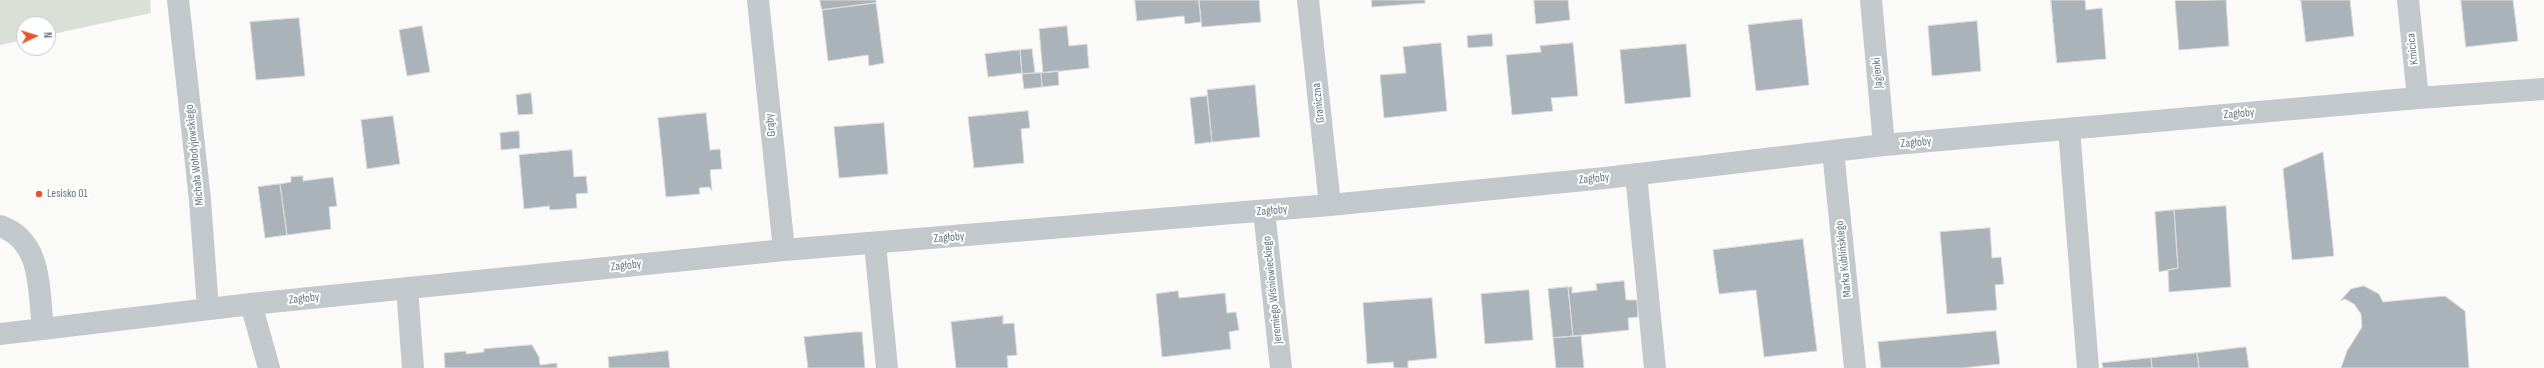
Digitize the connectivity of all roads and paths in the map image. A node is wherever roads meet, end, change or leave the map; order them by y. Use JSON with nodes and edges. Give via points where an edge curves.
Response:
{"nodes":[{"id":1,"x":178,"y":0,"type":"edge"},
{"id":2,"x":758,"y":0,"type":"edge"},
{"id":3,"x":1308,"y":0,"type":"edge"},
{"id":4,"x":1871,"y":0,"type":"edge"},
{"id":5,"x":2408,"y":0,"type":"edge"},
{"id":6,"x":2544,"y":89,"type":"edge"},
{"id":7,"x":2418,"y":98,"type":"junction"},
{"id":8,"x":2069,"y":129,"type":"junction"},
{"id":9,"x":1884,"y":145,"type":"junction"},
{"id":10,"x":1833,"y":151,"type":"junction"},
{"id":11,"x":1636,"y":174,"type":"junction"},
{"id":12,"x":1330,"y":205,"type":"junction"},
{"id":13,"x":1264,"y":211,"type":"junction"},
{"id":14,"x":0,"y":226,"type":"edge"},
{"id":15,"x":875,"y":244,"type":"junction"},
{"id":16,"x":784,"y":250,"type":"junction"},
{"id":17,"x":407,"y":288,"type":"junction"},
{"id":18,"x":251,"y":304,"type":"junction"},
{"id":19,"x":208,"y":310,"type":"junction"},
{"id":20,"x":43,"y":328,"type":"junction"},
{"id":21,"x":0,"y":334,"type":"edge"},
{"id":22,"x":270,"y":368,"type":"edge"},
{"id":23,"x":413,"y":368,"type":"edge"},
{"id":24,"x":887,"y":368,"type":"edge"},
{"id":25,"x":1281,"y":368,"type":"edge"},
{"id":26,"x":1655,"y":368,"type":"edge"},
{"id":27,"x":1855,"y":368,"type":"edge"},
{"id":28,"x":2088,"y":368,"type":"edge"}],
"edges":[{"from":1,"to":19,"type":"street","name":"Michała Wołodyjowskiego"},
{"from":2,"to":16,"type":"street","name":"Grąby"},
{"from":3,"to":12,"type":"street","name":"Graniczna"},
{"from":4,"to":9,"type":"street","name":"Jagienki"},
{"from":5,"to":7,"type":"street","name":"Kmicica"},
{"from":6,"to":7,"type":"street","name":"Zagłoby"},
{"from":7,"to":8,"type":"street","name":"Zagłoby"},
{"from":8,"to":9,"type":"street","name":"Zagłoby"},
{"from":8,"to":28,"type":"street"},
{"from":9,"to":10,"type":"street","name":"Zagłoby"},
{"from":10,"to":11,"type":"street","name":"Zagłoby"},
{"from":10,"to":27,"type":"street","name":"Marka Kublińskiego"},
{"from":11,"to":12,"type":"street","name":"Zagłoby"},
{"from":11,"to":26,"type":"street"},
{"from":12,"to":13,"type":"street","name":"Zagłoby"},
{"from":13,"to":15,"type":"street","name":"Zagłoby"},
{"from":13,"to":25,"type":"street","name":"Jeremiego Wiśniowieckiego"},
{"from":14,"to":20,"type":"street","via":[[13,230],[28,245],[36,265]]},
{"from":15,"to":16,"type":"street","name":"Zagłoby"},
{"from":15,"to":24,"type":"street"},
{"from":16,"to":17,"type":"street","name":"Zagłoby"},
{"from":17,"to":18,"type":"street","name":"Zagłoby"},
{"from":17,"to":23,"type":"street"},
{"from":18,"to":19,"type":"street","name":"Zagłoby"},
{"from":18,"to":22,"type":"street"},
{"from":19,"to":20,"type":"street","name":"Zagłoby"},
{"from":20,"to":21,"type":"street","name":"Zagłoby"}]}
